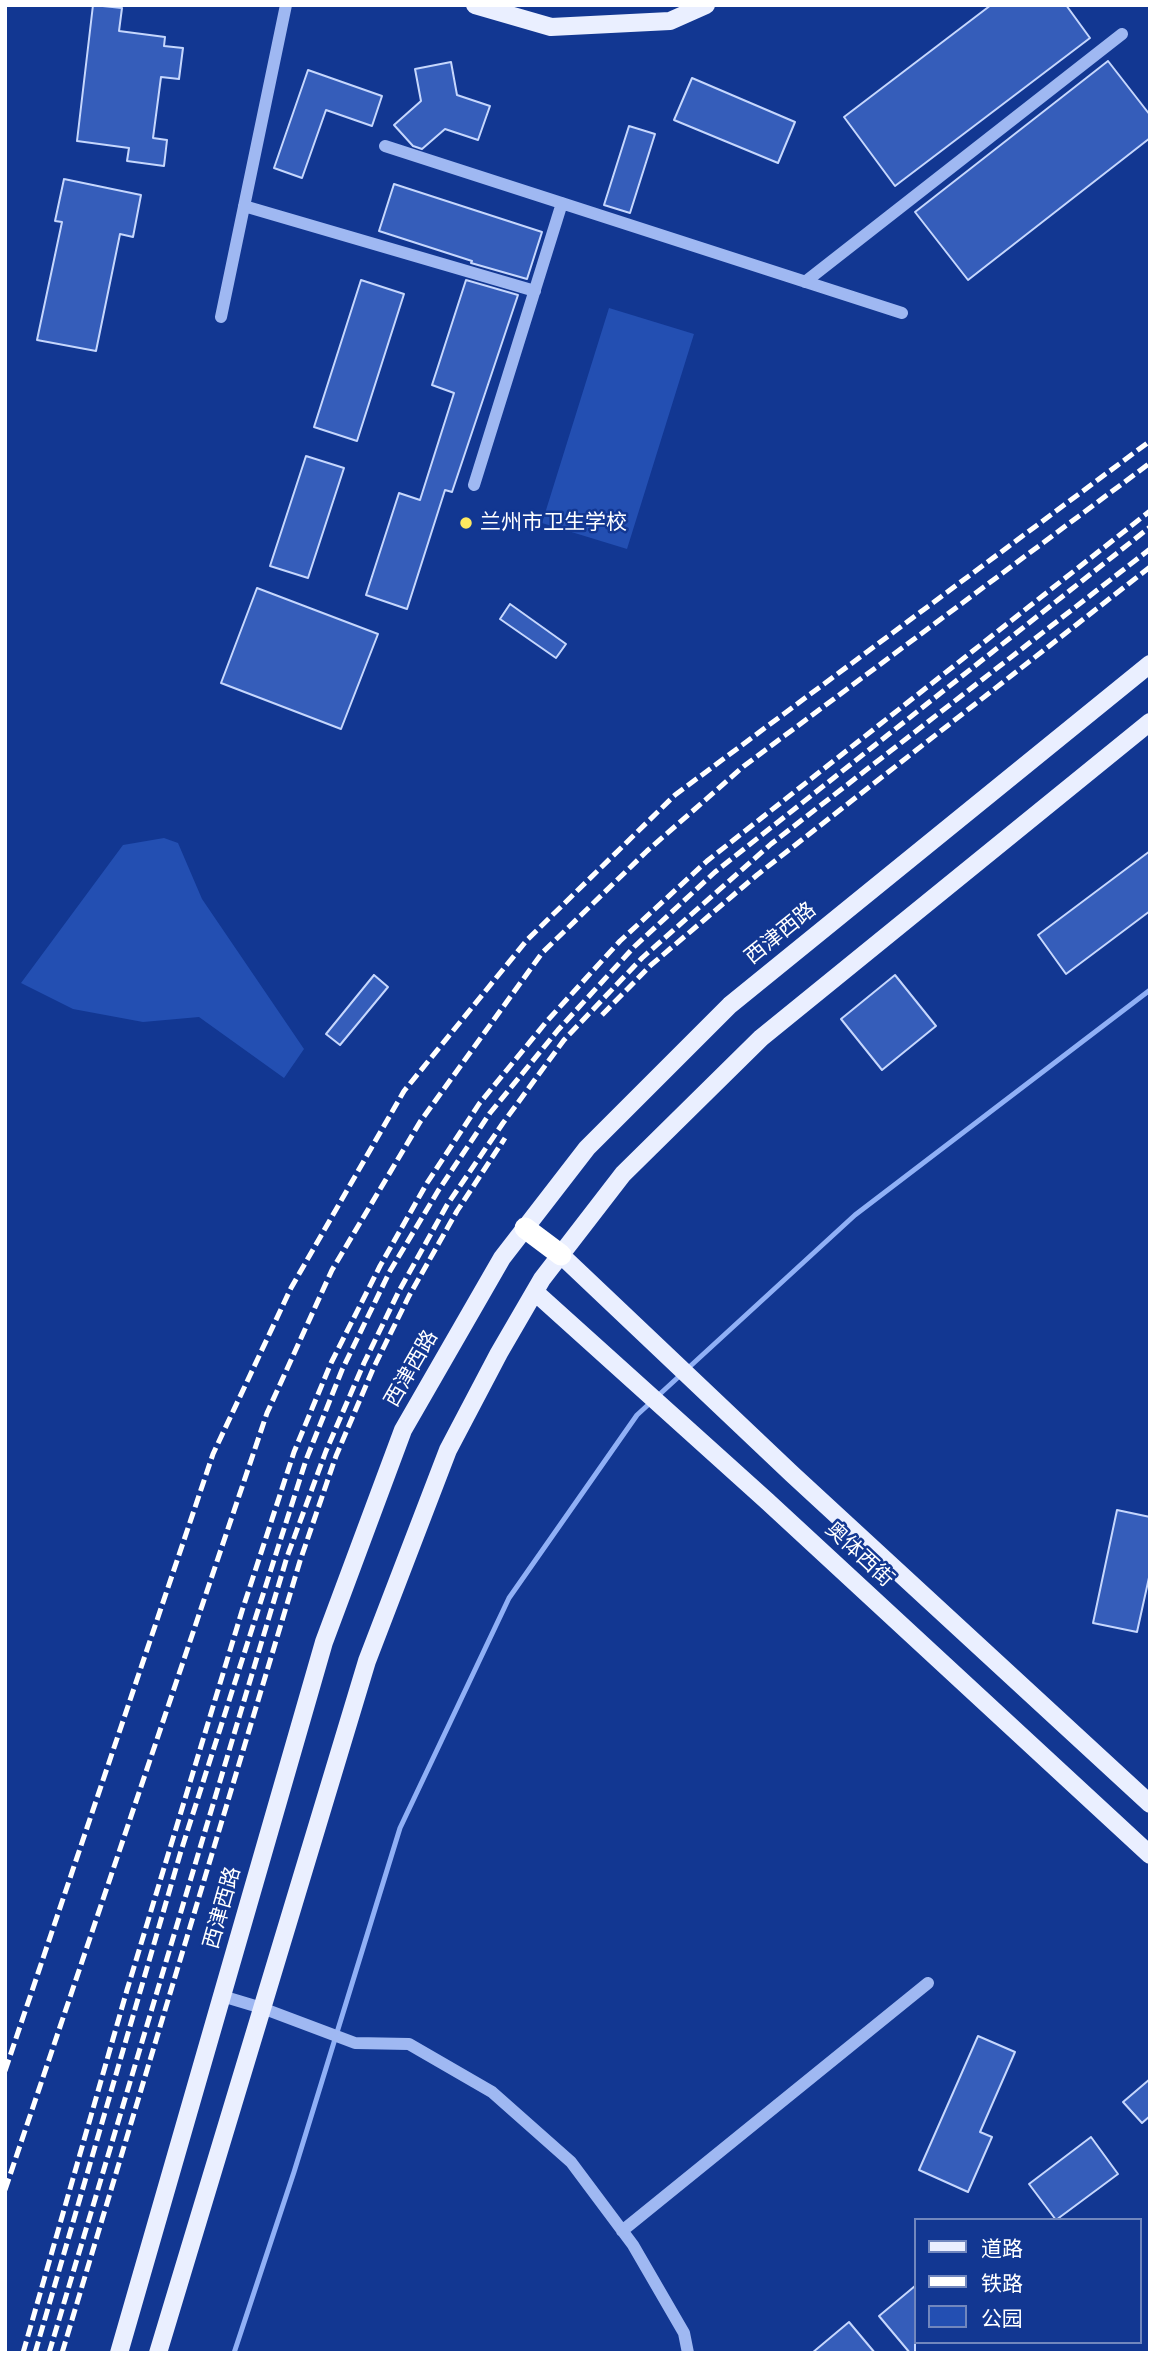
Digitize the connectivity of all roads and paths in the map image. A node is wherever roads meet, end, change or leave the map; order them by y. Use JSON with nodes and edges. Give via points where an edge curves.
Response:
{"nodes":[{"id":1,"x":286,"y":5,"type":"edge"},
{"id":2,"x":475,"y":5,"type":"edge"},
{"id":3,"x":706,"y":5,"type":"edge"},
{"id":4,"x":1122,"y":34,"type":"dead end"},
{"id":5,"x":385,"y":146,"type":"dead end"},
{"id":6,"x":562,"y":203,"type":"junction"},
{"id":7,"x":244,"y":206,"type":"junction"},
{"id":8,"x":805,"y":282,"type":"junction"},
{"id":9,"x":535,"y":291,"type":"junction"},
{"id":10,"x":902,"y":313,"type":"dead end"},
{"id":11,"x":221,"y":317,"type":"dead end"},
{"id":12,"x":474,"y":485,"type":"dead end"},
{"id":13,"x":1150,"y":664,"type":"edge"},
{"id":14,"x":1150,"y":722,"type":"edge"},
{"id":15,"x":525,"y":1228,"type":"junction"},
{"id":16,"x":561,"y":1255,"type":"junction"},
{"id":17,"x":535,"y":1292,"type":"junction"},
{"id":18,"x":1150,"y":1804,"type":"edge"},
{"id":19,"x":1150,"y":1854,"type":"edge"},
{"id":20,"x":928,"y":1983,"type":"dead end"},
{"id":21,"x":222,"y":1996,"type":"junction"},
{"id":22,"x":262,"y":2008,"type":"junction"},
{"id":23,"x":622,"y":2231,"type":"junction"},
{"id":24,"x":119,"y":2353,"type":"edge"},
{"id":25,"x":158,"y":2353,"type":"edge"},
{"id":26,"x":688,"y":2353,"type":"edge"}],
"edges":[{"from":1,"to":7,"type":"lane"},
{"from":2,"to":3,"type":"main road","via":[[551,27],[670,21]]},
{"from":4,"to":8,"type":"lane"},
{"from":5,"to":6,"type":"lane"},
{"from":6,"to":8,"type":"lane"},
{"from":6,"to":9,"type":"lane"},
{"from":7,"to":9,"type":"lane"},
{"from":7,"to":11,"type":"lane"},
{"from":8,"to":10,"type":"lane"},
{"from":9,"to":12,"type":"lane"},
{"from":13,"to":15,"type":"main road","name":"西津西路","via":[[730,1005],[587,1148]]},
{"from":14,"to":16,"type":"main road","via":[[761,1038],[623,1174]]},
{"from":15,"to":16,"type":"highway"},
{"from":15,"to":21,"type":"main road","name":"西津西路","via":[[502,1258],[403,1430],[324,1642]]},
{"from":16,"to":17,"type":"main road"},
{"from":16,"to":18,"type":"main road","name":"奥体西街"},
{"from":17,"to":19,"type":"main road","name":"奥体西街"},
{"from":17,"to":22,"type":"main road","via":[[448,1450],[367,1661]]},
{"from":20,"to":23,"type":"lane"},
{"from":21,"to":22,"type":"lane"},
{"from":21,"to":24,"type":"main road","name":"西津西路"},
{"from":22,"to":23,"type":"lane","via":[[355,2043],[409,2044],[492,2092],[571,2162]]},
{"from":22,"to":25,"type":"main road"},
{"from":23,"to":26,"type":"lane","via":[[684,2333]]}]}
